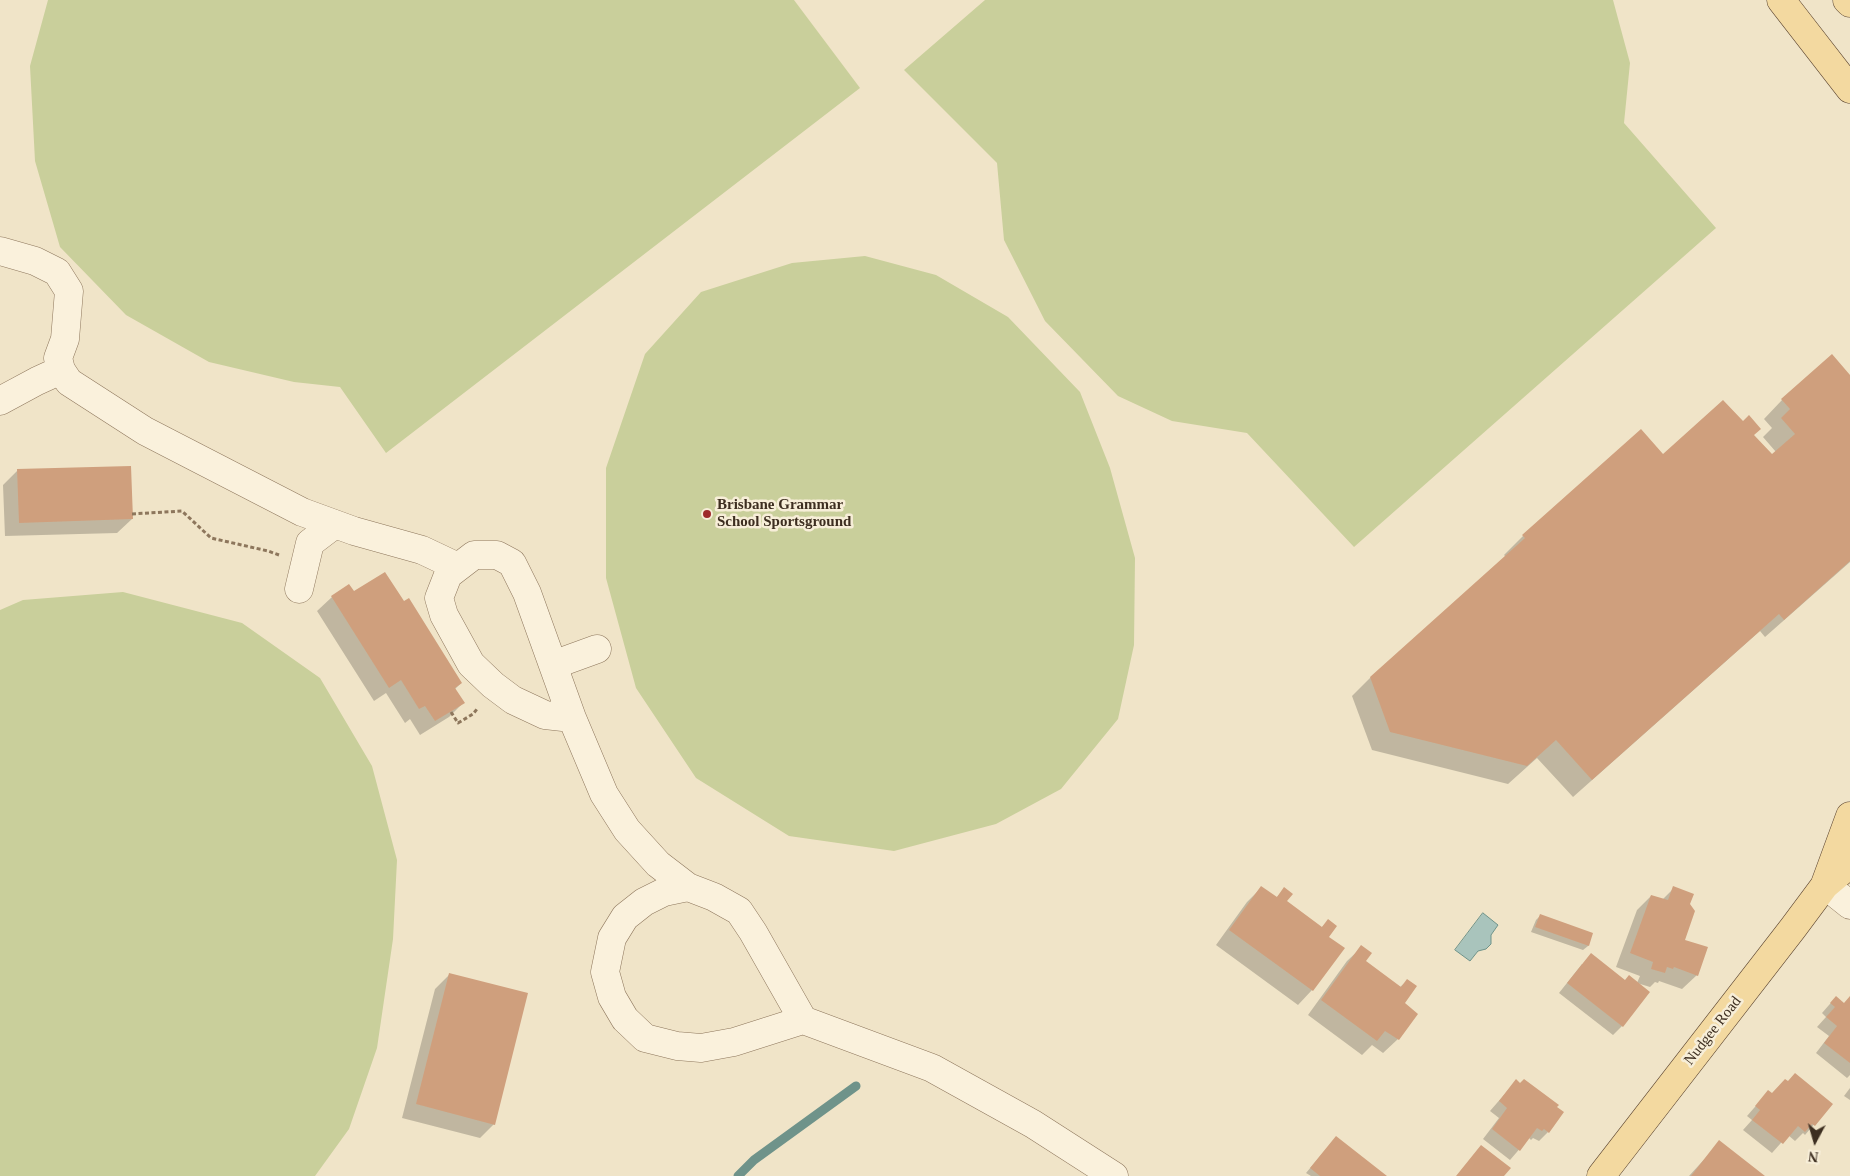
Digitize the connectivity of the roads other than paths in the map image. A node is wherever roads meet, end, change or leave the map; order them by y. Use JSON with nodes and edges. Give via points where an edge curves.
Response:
{"nodes":[{"id":1,"x":1781,"y":0,"type":"edge"},
{"id":2,"x":1848,"y":0,"type":"edge"},
{"id":3,"x":1850,"y":3,"type":"edge"},
{"id":4,"x":1850,"y":89,"type":"edge"},
{"id":5,"x":0,"y":251,"type":"edge"},
{"id":6,"x":61,"y":370,"type":"junction"},
{"id":7,"x":0,"y":401,"type":"edge"},
{"id":8,"x":335,"y":524,"type":"junction"},
{"id":9,"x":458,"y":567,"type":"junction"},
{"id":10,"x":302,"y":577,"type":"road end"},
{"id":11,"x":597,"y":649,"type":"dead end"},
{"id":12,"x":553,"y":665,"type":"junction"},
{"id":13,"x":572,"y":718,"type":"junction"},
{"id":14,"x":1850,"y":816,"type":"edge"},
{"id":15,"x":1850,"y":864,"type":"edge"},
{"id":16,"x":1825,"y":885,"type":"junction"},
{"id":17,"x":688,"y":887,"type":"junction"},
{"id":18,"x":1850,"y":905,"type":"edge"},
{"id":19,"x":803,"y":1020,"type":"junction"},
{"id":20,"x":1114,"y":1176,"type":"edge"},
{"id":21,"x":1601,"y":1176,"type":"edge"}],
"edges":[{"from":1,"to":4,"type":"main road"},
{"from":2,"to":3,"type":"main road"},
{"from":5,"to":6,"type":"street","via":[[35,261],[57,272],[69,291],[64,339],[58,358]]},
{"from":6,"to":7,"type":"street"},
{"from":6,"to":8,"type":"street","via":[[69,382],[145,431],[302,512]]},
{"from":8,"to":9,"type":"street","via":[[422,550]]},
{"from":8,"to":10,"type":"street","via":[[310,543]]},
{"from":9,"to":12,"type":"street","via":[[474,555],[497,554],[512,563],[527,592]]},
{"from":9,"to":13,"type":"street","via":[[448,575],[440,598],[444,615],[471,664],[513,700],[545,715]]},
{"from":11,"to":12,"type":"street"},
{"from":12,"to":13,"type":"street"},
{"from":13,"to":17,"type":"street","via":[[604,794],[627,830],[658,864]]},
{"from":14,"to":16,"type":"main road","name":"Nudgee Road"},
{"from":15,"to":16,"type":"main road","name":"Nudgee Road"},
{"from":16,"to":18,"type":"street"},
{"from":16,"to":21,"type":"main road","name":"Nudgee Road"},
{"from":17,"to":19,"type":"street","via":[[739,911]]},
{"from":17,"to":19,"type":"street","via":[[664,892],[644,902],[625,917],[612,938],[605,972],[612,997],[625,1019],[646,1038],[702,1048],[734,1042]]},
{"from":19,"to":20,"type":"street","via":[[932,1068],[1033,1124]]}]}
